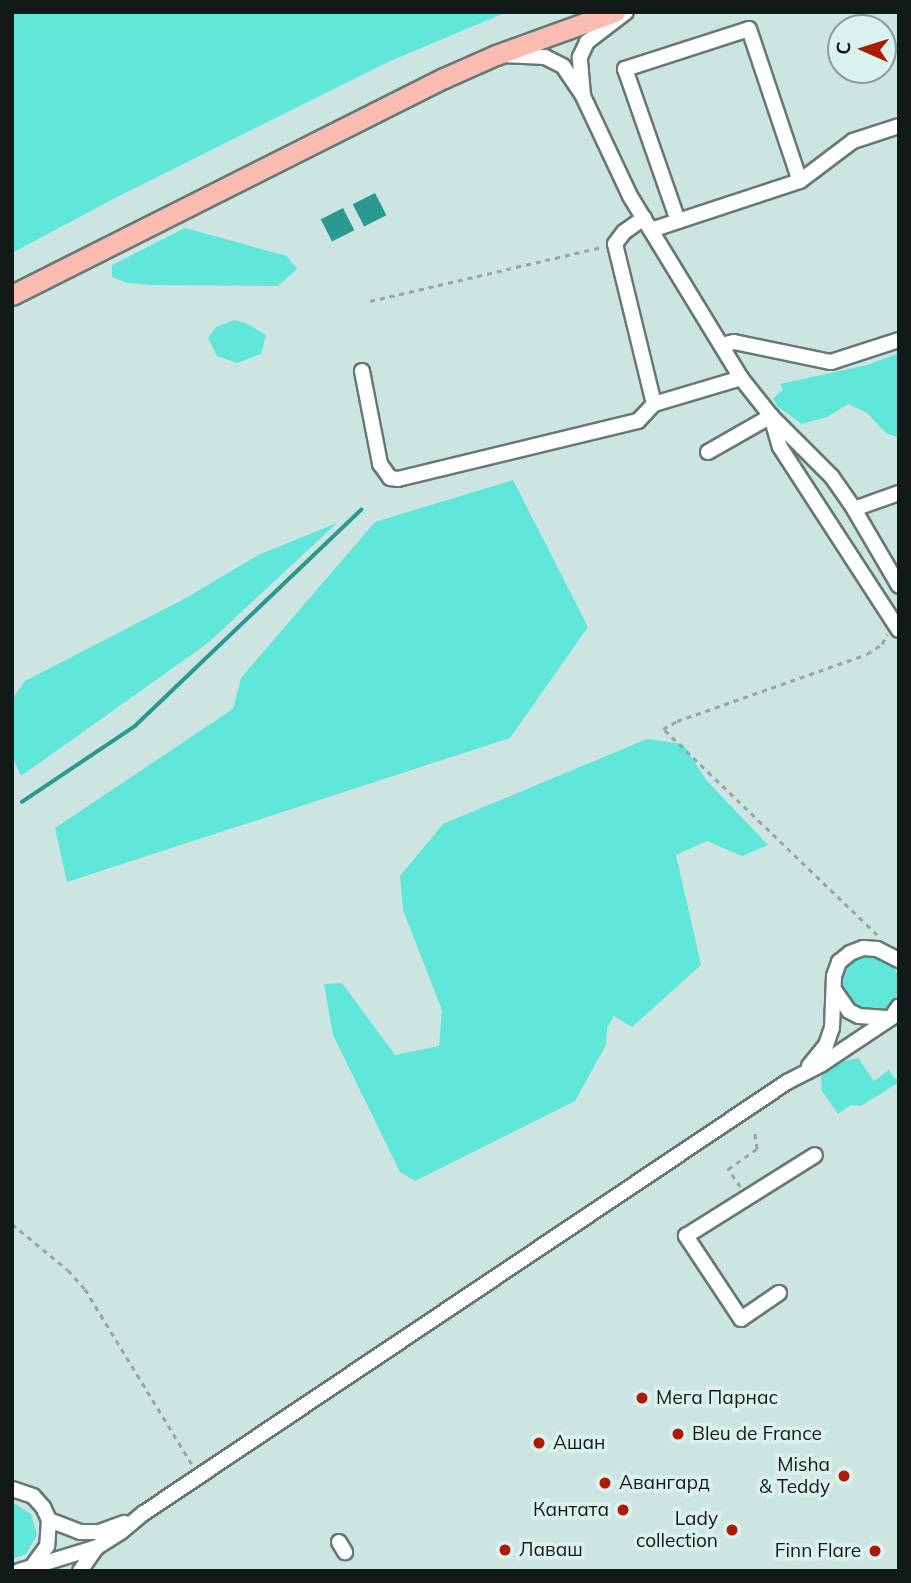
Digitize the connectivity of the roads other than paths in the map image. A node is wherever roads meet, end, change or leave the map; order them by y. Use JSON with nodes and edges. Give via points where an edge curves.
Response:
{"nodes":[{"id":1,"x":615,"y":12,"type":"edge"},
{"id":2,"x":626,"y":12,"type":"edge"},
{"id":3,"x":496,"y":55,"type":"junction"},
{"id":4,"x":583,"y":96,"type":"junction"},
{"id":5,"x":899,"y":126,"type":"edge"},
{"id":6,"x":800,"y":181,"type":"junction"},
{"id":7,"x":678,"y":221,"type":"junction"},
{"id":8,"x":648,"y":224,"type":"junction"},
{"id":9,"x":12,"y":295,"type":"edge"},
{"id":10,"x":899,"y":340,"type":"edge"},
{"id":11,"x":721,"y":345,"type":"junction"},
{"id":12,"x":362,"y":371,"type":"dead end"},
{"id":13,"x":741,"y":378,"type":"junction"},
{"id":14,"x":654,"y":404,"type":"junction"},
{"id":15,"x":771,"y":416,"type":"junction"},
{"id":16,"x":708,"y":452,"type":"dead end"},
{"id":17,"x":899,"y":493,"type":"edge"},
{"id":18,"x":854,"y":509,"type":"junction"},
{"id":19,"x":899,"y":586,"type":"edge"},
{"id":20,"x":896,"y":626,"type":"edge"},
{"id":21,"x":896,"y":959,"type":"edge"},
{"id":22,"x":833,"y":989,"type":"junction"},
{"id":23,"x":896,"y":1014,"type":"edge"},
{"id":24,"x":806,"y":1070,"type":"junction"},
{"id":25,"x":815,"y":1155,"type":"dead end"},
{"id":26,"x":779,"y":1293,"type":"dead end"},
{"id":27,"x":12,"y":1489,"type":"edge"},
{"id":28,"x":144,"y":1513,"type":"junction"},
{"id":29,"x":49,"y":1520,"type":"junction"},
{"id":30,"x":97,"y":1547,"type":"junction"},
{"id":31,"x":51,"y":1559,"type":"edge"},
{"id":32,"x":19,"y":1571,"type":"edge"},
{"id":33,"x":80,"y":1571,"type":"edge"}],
"edges":[{"from":1,"to":3,"type":"main road"},
{"from":2,"to":4,"type":"street","via":[[587,42],[580,57]]},
{"from":3,"to":4,"type":"street","via":[[545,57],[563,66]]},
{"from":3,"to":9,"type":"main road"},
{"from":4,"to":8,"type":"street"},
{"from":5,"to":6,"type":"street","via":[[853,141]]},
{"from":6,"to":7,"type":"street"},
{"from":6,"to":7,"type":"street","via":[[749,29],[625,69]]},
{"from":7,"to":8,"type":"street"},
{"from":8,"to":11,"type":"street"},
{"from":8,"to":14,"type":"street","via":[[624,232],[615,244]]},
{"from":10,"to":11,"type":"street","via":[[831,362],[734,342]]},
{"from":11,"to":13,"type":"street"},
{"from":12,"to":14,"type":"street","via":[[380,464],[390,478],[638,421]]},
{"from":13,"to":14,"type":"street"},
{"from":13,"to":15,"type":"street"},
{"from":15,"to":16,"type":"street"},
{"from":15,"to":18,"type":"street","via":[[832,477]]},
{"from":15,"to":20,"type":"street","via":[[780,447]]},
{"from":17,"to":18,"type":"street"},
{"from":18,"to":19,"type":"street"},
{"from":21,"to":22,"type":"street","via":[[863,948],[850,953],[839,962]]},
{"from":22,"to":23,"type":"street","via":[[849,1011],[859,1016]]},
{"from":22,"to":24,"type":"street","via":[[832,1028],[826,1045]]},
{"from":23,"to":24,"type":"street"},
{"from":24,"to":28,"type":"street"},
{"from":25,"to":26,"type":"street","via":[[686,1236],[741,1319]]},
{"from":27,"to":29,"type":"street","via":[[33,1496]]},
{"from":28,"to":29,"type":"street","via":[[99,1532],[80,1532]]},
{"from":28,"to":30,"type":"street"},
{"from":29,"to":31,"type":"street"},
{"from":30,"to":31,"type":"street"},
{"from":30,"to":33,"type":"street"},
{"from":31,"to":32,"type":"street"}]}
